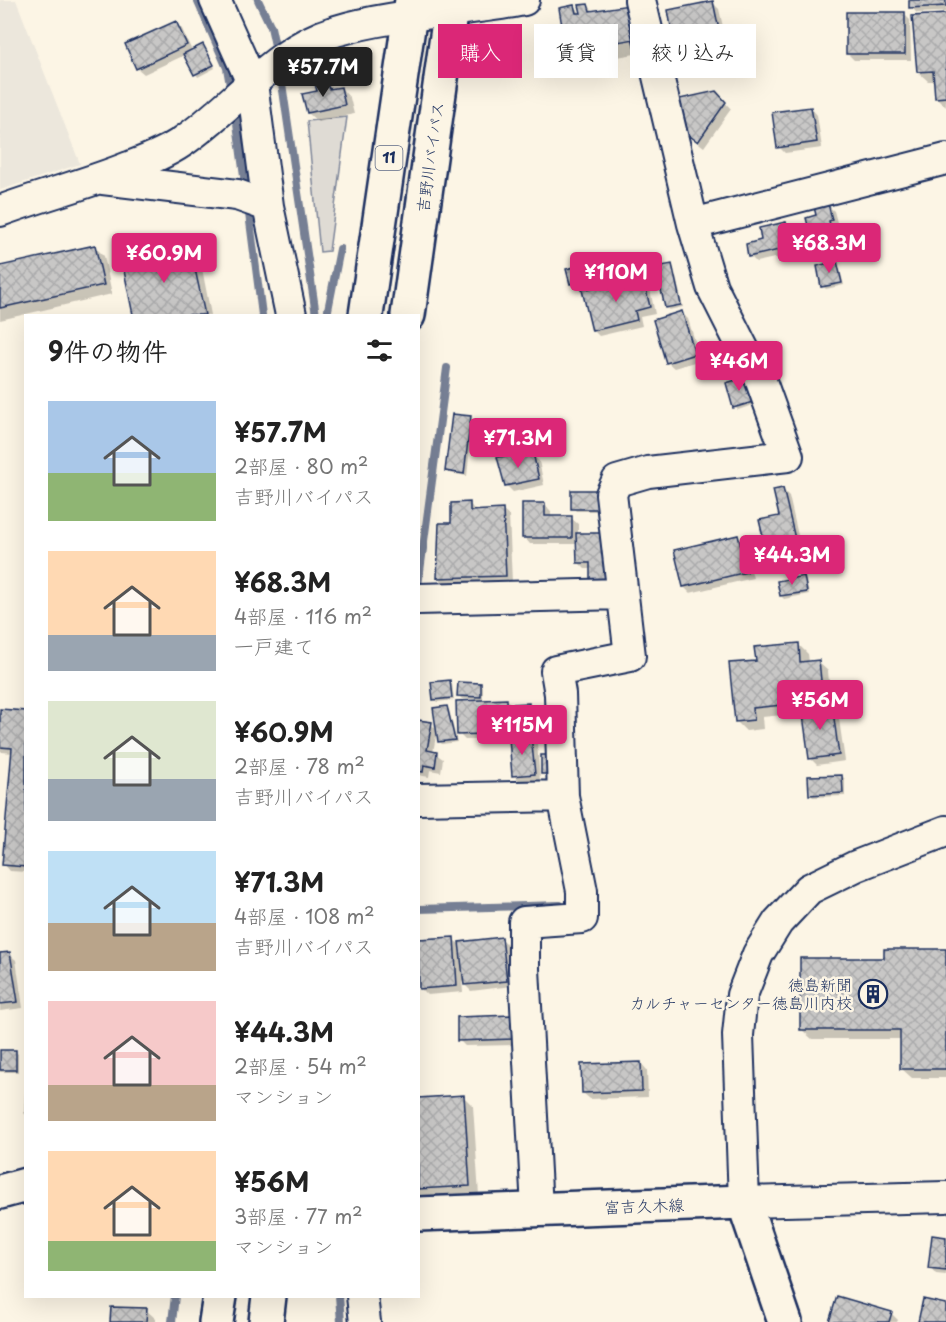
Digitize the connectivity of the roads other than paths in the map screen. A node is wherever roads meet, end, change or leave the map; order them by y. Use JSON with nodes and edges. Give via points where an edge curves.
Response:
{"nodes":[{"id":1,"x":215,"y":0,"type":"edge"},
{"id":2,"x":524,"y":0,"type":"edge"},
{"id":3,"x":640,"y":0,"type":"edge"},
{"id":4,"x":452,"y":6,"type":"edge"},
{"id":5,"x":411,"y":8,"type":"edge"},
{"id":6,"x":254,"y":82,"type":"junction"},
{"id":7,"x":946,"y":159,"type":"edge"},
{"id":8,"x":100,"y":178,"type":"junction"},
{"id":9,"x":253,"y":201,"type":"junction"},
{"id":10,"x":0,"y":211,"type":"edge"},
{"id":11,"x":693,"y":224,"type":"junction"},
{"id":12,"x":291,"y":314,"type":"edge"},
{"id":13,"x":366,"y":314,"type":"edge"},
{"id":14,"x":408,"y":314,"type":"edge"},
{"id":15,"x":622,"y":594,"type":"junction"},
{"id":16,"x":421,"y":600,"type":"edge"},
{"id":17,"x":563,"y":796,"type":"junction"},
{"id":18,"x":420,"y":799,"type":"edge"},
{"id":19,"x":946,"y":831,"type":"edge"},
{"id":20,"x":24,"y":1186,"type":"edge"},
{"id":21,"x":0,"y":1192,"type":"edge"},
{"id":22,"x":946,"y":1197,"type":"edge"},
{"id":23,"x":744,"y":1202,"type":"junction"},
{"id":24,"x":537,"y":1209,"type":"junction"},
{"id":25,"x":420,"y":1214,"type":"edge"},
{"id":26,"x":220,"y":1298,"type":"edge"},
{"id":27,"x":269,"y":1298,"type":"edge"},
{"id":28,"x":362,"y":1298,"type":"edge"},
{"id":29,"x":216,"y":1322,"type":"edge"},
{"id":30,"x":266,"y":1322,"type":"edge"},
{"id":31,"x":365,"y":1322,"type":"edge"},
{"id":32,"x":785,"y":1322,"type":"edge"}],
"edges":[{"from":1,"to":6,"type":"street"},
{"from":2,"to":4,"type":"street","via":[[483,8]]},
{"from":3,"to":11,"type":"street"},
{"from":4,"to":5,"type":"street"},
{"from":4,"to":14,"type":"main road","name":"吉野川バイパス"},
{"from":5,"to":6,"type":"street","via":[[335,31]]},
{"from":5,"to":13,"type":"main road","number":"11"},
{"from":6,"to":8,"type":"street","via":[[182,142]]},
{"from":6,"to":9,"type":"street"},
{"from":7,"to":11,"type":"street"},
{"from":8,"to":9,"type":"street"},
{"from":8,"to":10,"type":"street"},
{"from":9,"to":12,"type":"street"},
{"from":11,"to":15,"type":"street","via":[[712,287],[758,373],[788,456],[648,472],[617,481],[611,494]]},
{"from":15,"to":16,"type":"street"},
{"from":15,"to":17,"type":"street","via":[[630,656],[556,671]]},
{"from":17,"to":18,"type":"street"},
{"from":17,"to":24,"type":"street","via":[[582,891],[582,918],[524,922]]},
{"from":19,"to":23,"type":"street","via":[[809,889],[778,922],[758,954],[742,995],[738,1035]]},
{"from":20,"to":21,"type":"main road"},
{"from":22,"to":23,"type":"street"},
{"from":23,"to":24,"type":"main road","name":"富吉久木線"},
{"from":23,"to":32,"type":"main road"},
{"from":24,"to":25,"type":"main road","name":"富吉久木線"},
{"from":26,"to":29,"type":"main road"},
{"from":27,"to":30,"type":"main road"},
{"from":28,"to":31,"type":"street"}]}
